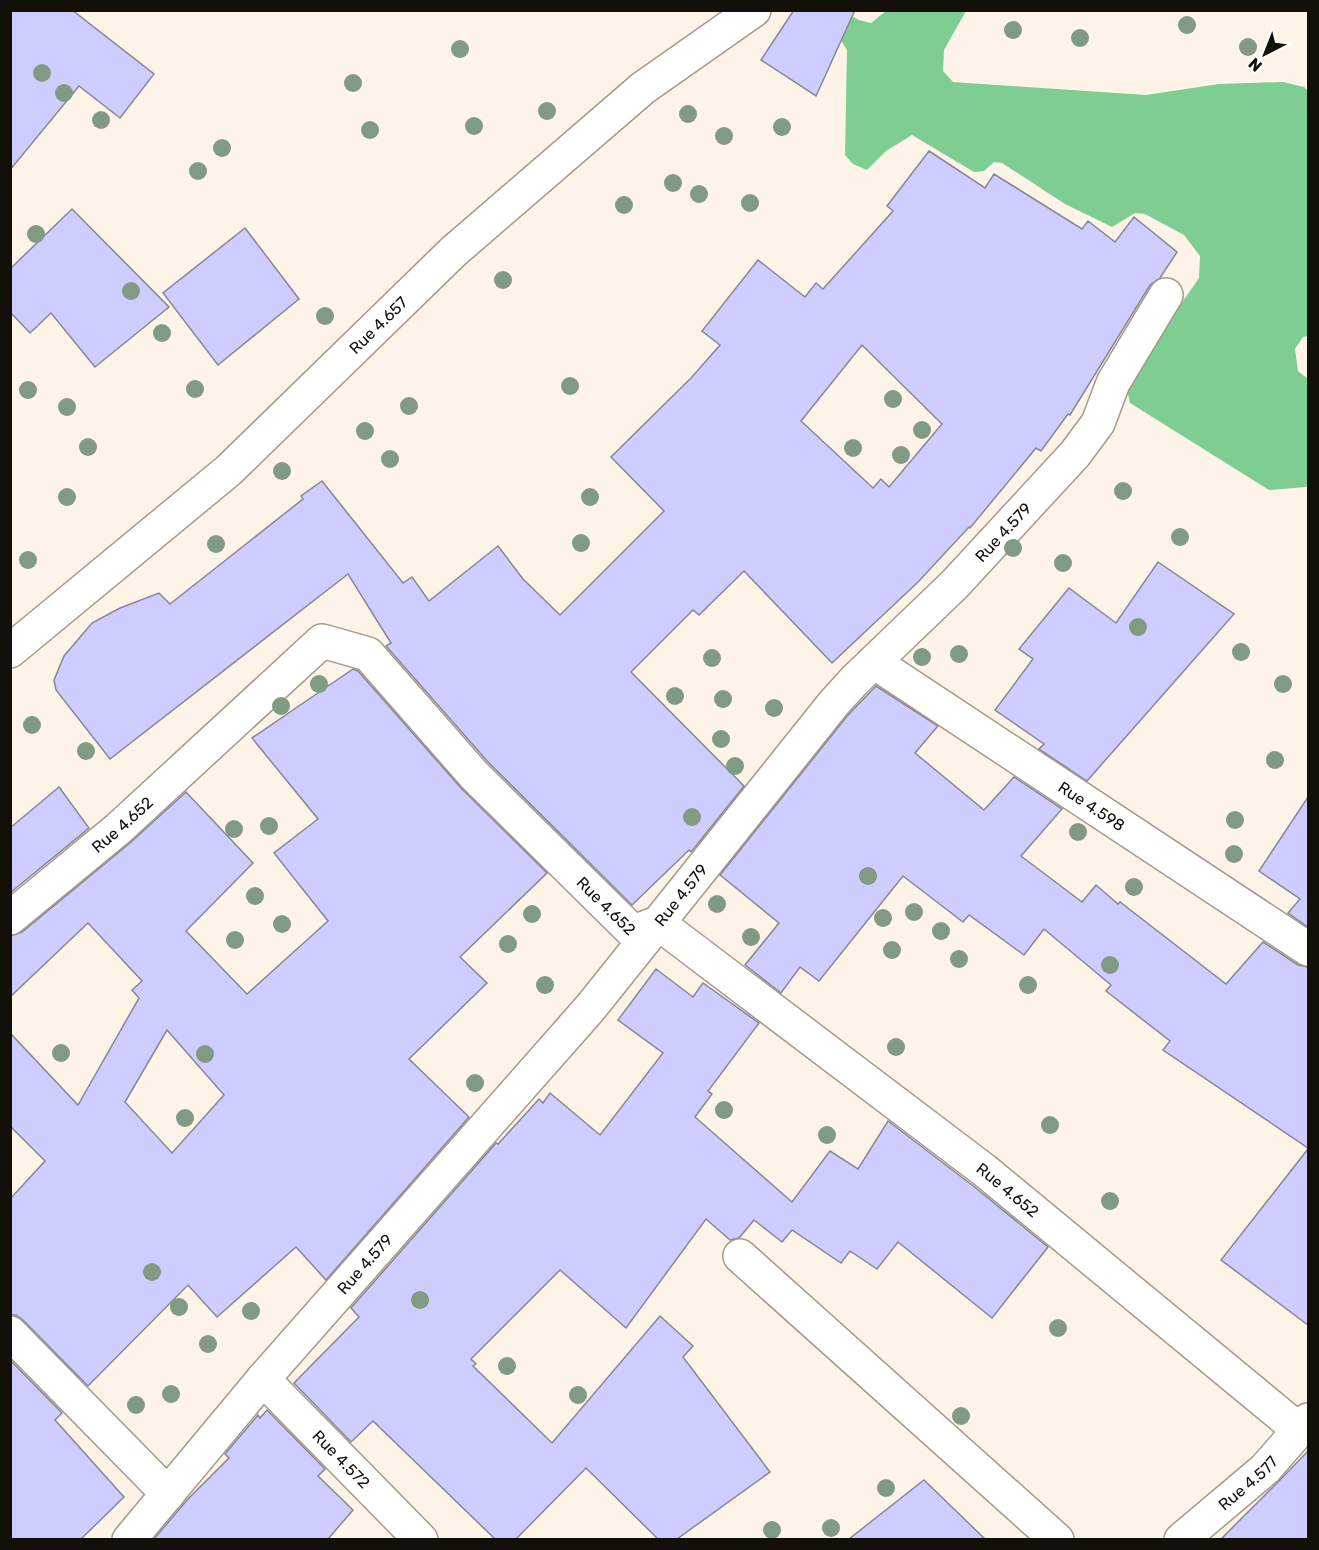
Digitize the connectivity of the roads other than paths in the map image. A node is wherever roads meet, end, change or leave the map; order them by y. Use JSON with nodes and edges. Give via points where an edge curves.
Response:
{"nodes":[{"id":1,"x":754,"y":10,"type":"edge"},
{"id":2,"x":1166,"y":295,"type":"dead end"},
{"id":3,"x":10,"y":651,"type":"edge"},
{"id":4,"x":874,"y":662,"type":"junction"},
{"id":5,"x":10,"y":918,"type":"edge"},
{"id":6,"x":658,"y":923,"type":"junction"},
{"id":7,"x":1308,"y":950,"type":"edge"},
{"id":8,"x":740,"y":1256,"type":"dead end"},
{"id":9,"x":10,"y":1333,"type":"edge"},
{"id":10,"x":263,"y":1378,"type":"junction"},
{"id":11,"x":1304,"y":1425,"type":"edge"},
{"id":12,"x":168,"y":1494,"type":"junction"},
{"id":13,"x":129,"y":1539,"type":"edge"},
{"id":14,"x":421,"y":1539,"type":"edge"},
{"id":15,"x":1057,"y":1539,"type":"edge"},
{"id":16,"x":1181,"y":1539,"type":"edge"}],
"edges":[{"from":1,"to":3,"type":"street","name":"Rue 4.657","via":[[643,88],[453,252],[229,470]]},
{"from":2,"to":4,"type":"street","name":"Rue 4.579","via":[[1113,382],[1098,423],[1075,454],[955,584]]},
{"from":4,"to":6,"type":"street","name":"Rue 4.579","via":[[809,733]]},
{"from":4,"to":7,"type":"street","name":"Rue 4.598"},
{"from":5,"to":6,"type":"street","name":"Rue 4.652","via":[[118,829],[322,641],[368,654],[474,775],[633,932]]},
{"from":6,"to":10,"type":"street","name":"Rue 4.579","via":[[591,1007]]},
{"from":6,"to":11,"type":"street","name":"Rue 4.652","via":[[984,1170]]},
{"from":8,"to":15,"type":"street"},
{"from":9,"to":12,"type":"street"},
{"from":10,"to":12,"type":"street","name":"Rue 4.579"},
{"from":10,"to":14,"type":"street","name":"Rue 4.572"},
{"from":11,"to":16,"type":"street","name":"Rue 4.577","via":[[1265,1469]]},
{"from":12,"to":13,"type":"street","name":"Rue 4.579"}]}
